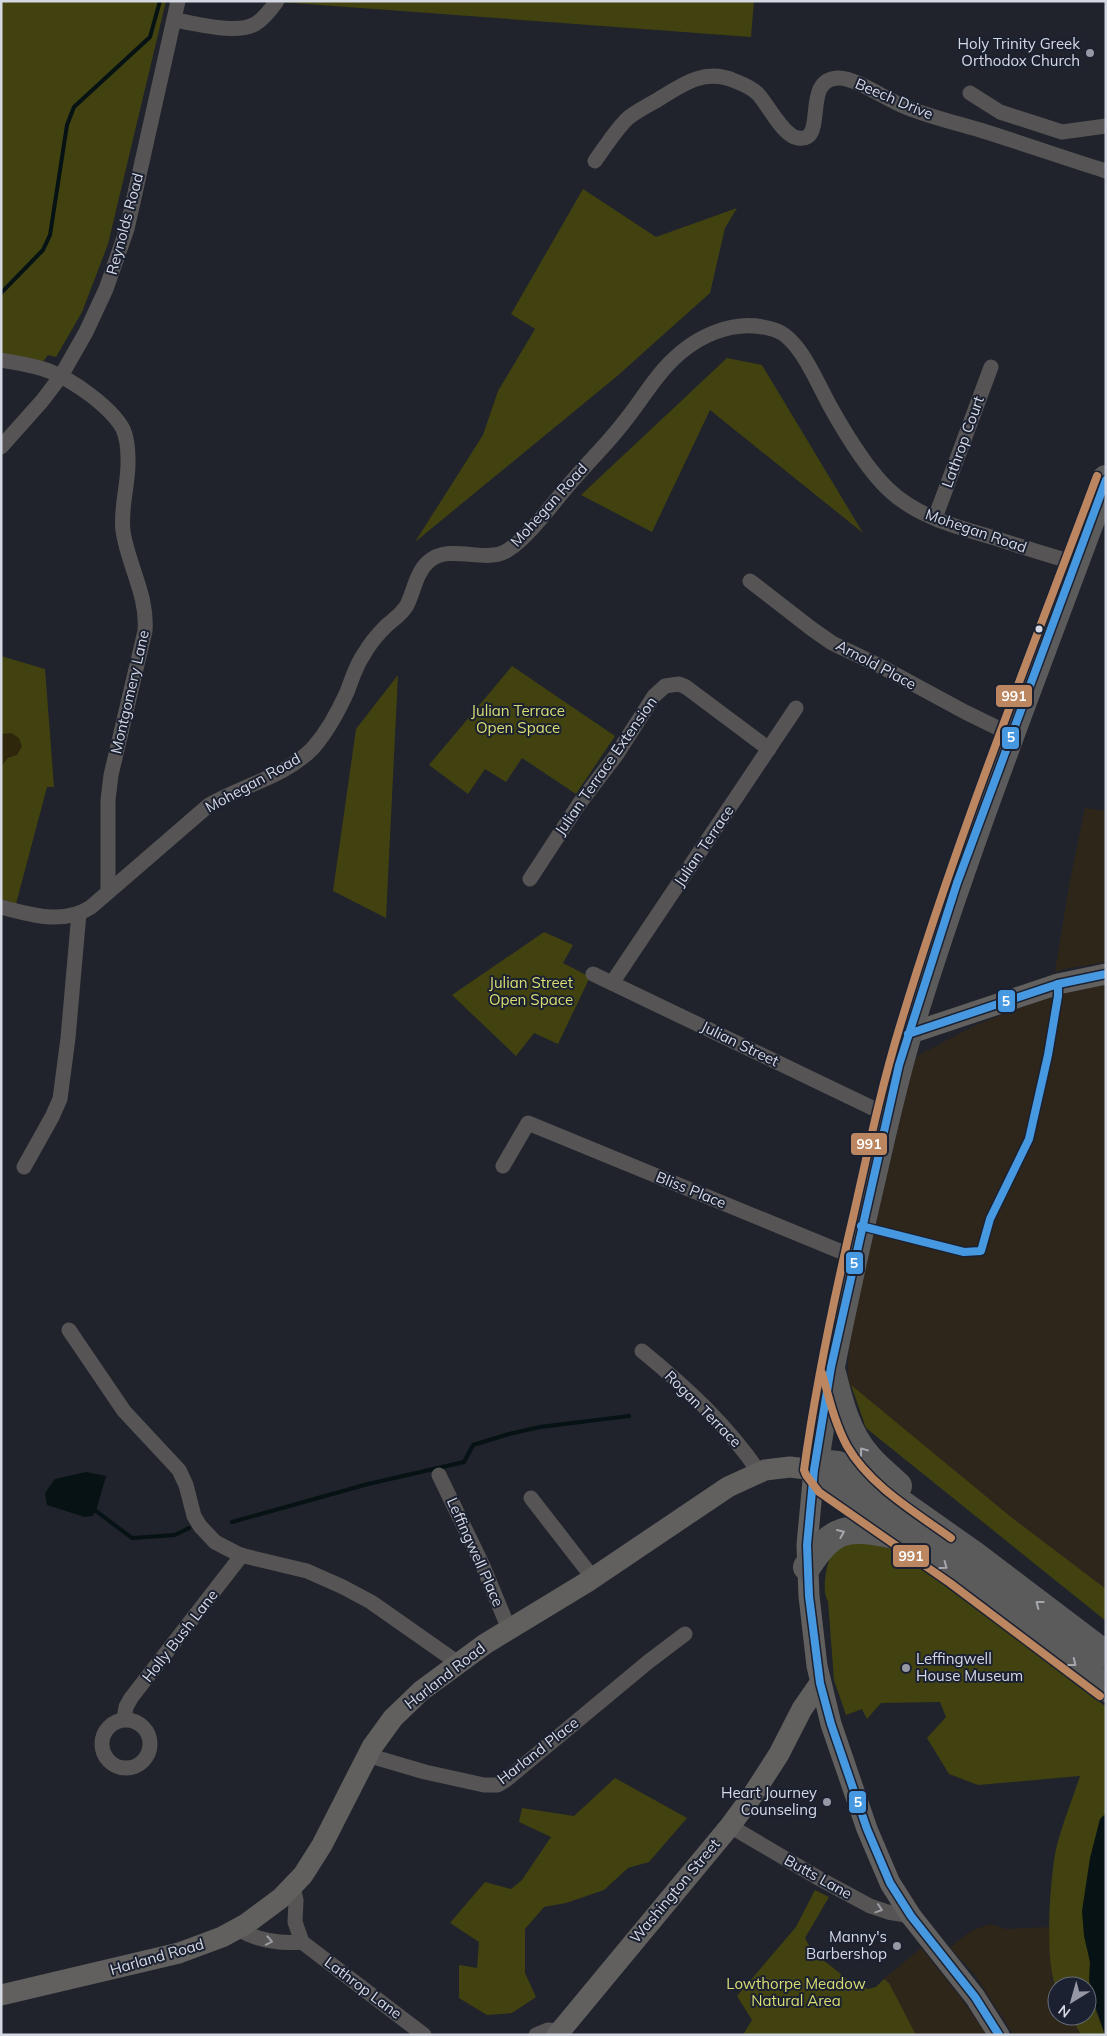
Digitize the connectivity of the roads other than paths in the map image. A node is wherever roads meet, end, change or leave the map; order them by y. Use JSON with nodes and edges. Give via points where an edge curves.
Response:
{"nodes":[{"id":1,"x":178,"y":1,"type":"edge"},
{"id":2,"x":277,"y":1,"type":"edge"},
{"id":3,"x":174,"y":20,"type":"junction"},
{"id":4,"x":970,"y":93,"type":"dead end"},
{"id":5,"x":1106,"y":126,"type":"edge"},
{"id":6,"x":595,"y":161,"type":"dead end"},
{"id":7,"x":1106,"y":171,"type":"edge"},
{"id":8,"x":1,"y":360,"type":"edge"},
{"id":9,"x":991,"y":367,"type":"dead end"},
{"id":10,"x":61,"y":376,"type":"junction"},
{"id":11,"x":1,"y":447,"type":"edge"},
{"id":12,"x":1106,"y":478,"type":"edge"},
{"id":13,"x":935,"y":518,"type":"junction"},
{"id":14,"x":1075,"y":563,"type":"junction"},
{"id":15,"x":750,"y":581,"type":"dead end"},
{"id":16,"x":796,"y":708,"type":"dead end"},
{"id":17,"x":1012,"y":735,"type":"junction"},
{"id":18,"x":769,"y":749,"type":"junction"},
{"id":19,"x":530,"y":879,"type":"dead end"},
{"id":20,"x":108,"y":892,"type":"junction"},
{"id":21,"x":1,"y":907,"type":"edge"},
{"id":22,"x":79,"y":913,"type":"junction"},
{"id":23,"x":594,"y":974,"type":"dead end"},
{"id":24,"x":1106,"y":974,"type":"edge"},
{"id":25,"x":612,"y":983,"type":"junction"},
{"id":26,"x":908,"y":1034,"type":"junction"},
{"id":27,"x":887,"y":1115,"type":"junction"},
{"id":28,"x":503,"y":1166,"type":"dead end"},
{"id":29,"x":24,"y":1167,"type":"dead end"},
{"id":30,"x":854,"y":1257,"type":"junction"},
{"id":31,"x":68,"y":1330,"type":"dead end"},
{"id":32,"x":642,"y":1351,"type":"dead end"},
{"id":33,"x":831,"y":1367,"type":"junction"},
{"id":34,"x":814,"y":1470,"type":"junction"},
{"id":35,"x":759,"y":1472,"type":"junction"},
{"id":36,"x":439,"y":1475,"type":"dead end"},
{"id":37,"x":531,"y":1498,"type":"dead end"},
{"id":38,"x":904,"y":1537,"type":"junction"},
{"id":39,"x":242,"y":1555,"type":"junction"},
{"id":40,"x":974,"y":1555,"type":"junction"},
{"id":41,"x":807,"y":1567,"type":"junction"},
{"id":42,"x":593,"y":1578,"type":"junction"},
{"id":43,"x":509,"y":1629,"type":"junction"},
{"id":44,"x":684,"y":1634,"type":"dead end"},
{"id":45,"x":1106,"y":1655,"type":"edge"},
{"id":46,"x":458,"y":1663,"type":"junction"},
{"id":47,"x":820,"y":1683,"type":"junction"},
{"id":48,"x":1106,"y":1688,"type":"edge"},
{"id":49,"x":124,"y":1720,"type":"dead end"},
{"id":50,"x":367,"y":1756,"type":"junction"},
{"id":51,"x":730,"y":1826,"type":"junction"},
{"id":52,"x":292,"y":1887,"type":"junction"},
{"id":53,"x":911,"y":1916,"type":"junction"},
{"id":54,"x":238,"y":1929,"type":"junction"},
{"id":55,"x":302,"y":1942,"type":"junction"},
{"id":56,"x":1,"y":1995,"type":"edge"},
{"id":57,"x":559,"y":2033,"type":"edge"},
{"id":58,"x":424,"y":2035,"type":"edge"},
{"id":59,"x":536,"y":2035,"type":"edge"},
{"id":60,"x":999,"y":2035,"type":"edge"}],
"edges":[{"from":1,"to":3,"type":"street","name":"Reynolds Road"},
{"from":2,"to":3,"type":"street","via":[[261,20],[248,27],[234,29]]},
{"from":3,"to":10,"type":"street","name":"Reynolds Road","via":[[120,252],[86,332]]},
{"from":4,"to":5,"type":"street","via":[[1000,112],[1062,132]]},
{"from":6,"to":7,"type":"street","name":"Beech Drive","via":[[632,115],[691,80],[714,75],[729,78],[756,92],[784,129],[796,138],[811,134],[818,93],[827,82],[841,78],[907,108]]},
{"from":8,"to":10,"type":"street","name":"Montgomery Lane","via":[[42,368]]},
{"from":9,"to":13,"type":"street","name":"Lathrop Court"},
{"from":10,"to":11,"type":"street","name":"Reynolds Road"},
{"from":10,"to":20,"type":"street","name":"Montgomery Lane","via":[[79,386],[102,406],[124,431],[128,465],[123,529],[145,611],[145,630],[111,775]]},
{"from":12,"to":14,"type":"highway"},
{"from":13,"to":14,"type":"street","name":"Mohegan Road"},
{"from":13,"to":20,"type":"street","name":"Mohegan Road","via":[[903,502],[883,484],[850,438],[800,352],[787,336],[772,329],[740,326],[709,334],[690,345],[664,369],[617,430],[511,548],[490,556],[442,555],[425,564],[406,607],[364,652],[334,718],[308,752],[271,776],[209,805]]},
{"from":14,"to":17,"type":"highway"},
{"from":15,"to":17,"type":"street","name":"Arnold Place","via":[[832,643]]},
{"from":16,"to":18,"type":"street","name":"Julian Terrace"},
{"from":17,"to":26,"type":"highway","via":[[947,912]]},
{"from":18,"to":19,"type":"street","name":"Julian Terrace Extension","via":[[686,687],[679,684],[665,686],[654,696],[620,749],[583,797]]},
{"from":18,"to":25,"type":"street","name":"Julian Terrace"},
{"from":20,"to":22,"type":"street","name":"Mohegan Road"},
{"from":21,"to":22,"type":"street","name":"Mohegan Road","via":[[52,918]]},
{"from":22,"to":29,"type":"street","via":[[62,1086],[54,1114]]},
{"from":23,"to":25,"type":"street","name":"Julian Street"},
{"from":24,"to":26,"type":"main road","via":[[1058,984]]},
{"from":25,"to":27,"type":"street","name":"Julian Street"},
{"from":26,"to":27,"type":"highway"},
{"from":27,"to":30,"type":"highway"},
{"from":28,"to":30,"type":"street","name":"Bliss Place","via":[[528,1123]]},
{"from":30,"to":33,"type":"highway"},
{"from":31,"to":39,"type":"street","via":[[124,1411],[179,1470],[200,1526],[220,1546]]},
{"from":32,"to":35,"type":"street","name":"Rogan Terrace","via":[[696,1398]]},
{"from":33,"to":34,"type":"highway"},
{"from":40,"to":33,"type":"highway","one_way":true,"via":[[958,1531],[904,1491],[863,1451],[844,1413]]},
{"from":34,"to":35,"type":"main road","name":"Harland Road","via":[[785,1468]]},
{"from":34,"to":38,"type":"highway","via":[[825,1484]]},
{"from":34,"to":40,"type":"highway","via":[[832,1464],[849,1469]]},
{"from":34,"to":41,"type":"main road"},
{"from":35,"to":42,"type":"main road","name":"Harland Road","via":[[711,1498]]},
{"from":36,"to":43,"type":"street","name":"Leffingwell Place"},
{"from":37,"to":42,"type":"street"},
{"from":41,"to":38,"type":"highway","one_way":true,"via":[[827,1542],[841,1531],[864,1530]]},
{"from":38,"to":48,"type":"highway","one_way":true},
{"from":39,"to":46,"type":"street","via":[[306,1571],[354,1592]]},
{"from":39,"to":49,"type":"street","name":"Holly Bush Lane","via":[[131,1698]]},
{"from":45,"to":40,"type":"highway","one_way":true},
{"from":41,"to":47,"type":"main road"},
{"from":42,"to":43,"type":"main road","name":"Harland Road"},
{"from":43,"to":46,"type":"main road","name":"Harland Road"},
{"from":44,"to":50,"type":"street","name":"Harland Place","via":[[498,1785],[434,1774]]},
{"from":46,"to":50,"type":"main road","name":"Harland Road","via":[[402,1708]]},
{"from":47,"to":51,"type":"main road","name":"Washington Street","via":[[802,1709],[779,1754]]},
{"from":47,"to":53,"type":"main road","via":[[867,1829],[890,1883]]},
{"from":50,"to":52,"type":"main road","name":"Harland Road","via":[[315,1857]]},
{"from":51,"to":53,"type":"street","name":"Butts Lane","one_way":true,"via":[[870,1906]]},
{"from":51,"to":57,"type":"main road","name":"Washington Street"},
{"from":52,"to":54,"type":"main road","name":"Harland Road"},
{"from":52,"to":55,"type":"street","via":[[296,1900],[295,1922]]},
{"from":53,"to":60,"type":"main road","via":[[975,1997]]},
{"from":54,"to":55,"type":"street","one_way":true,"via":[[275,1943]]},
{"from":54,"to":56,"type":"main road","name":"Harland Road","via":[[179,1953]]},
{"from":55,"to":58,"type":"street","name":"Lathrop Lane"},
{"from":57,"to":59,"type":"street","via":[[548,2030]]}]}
